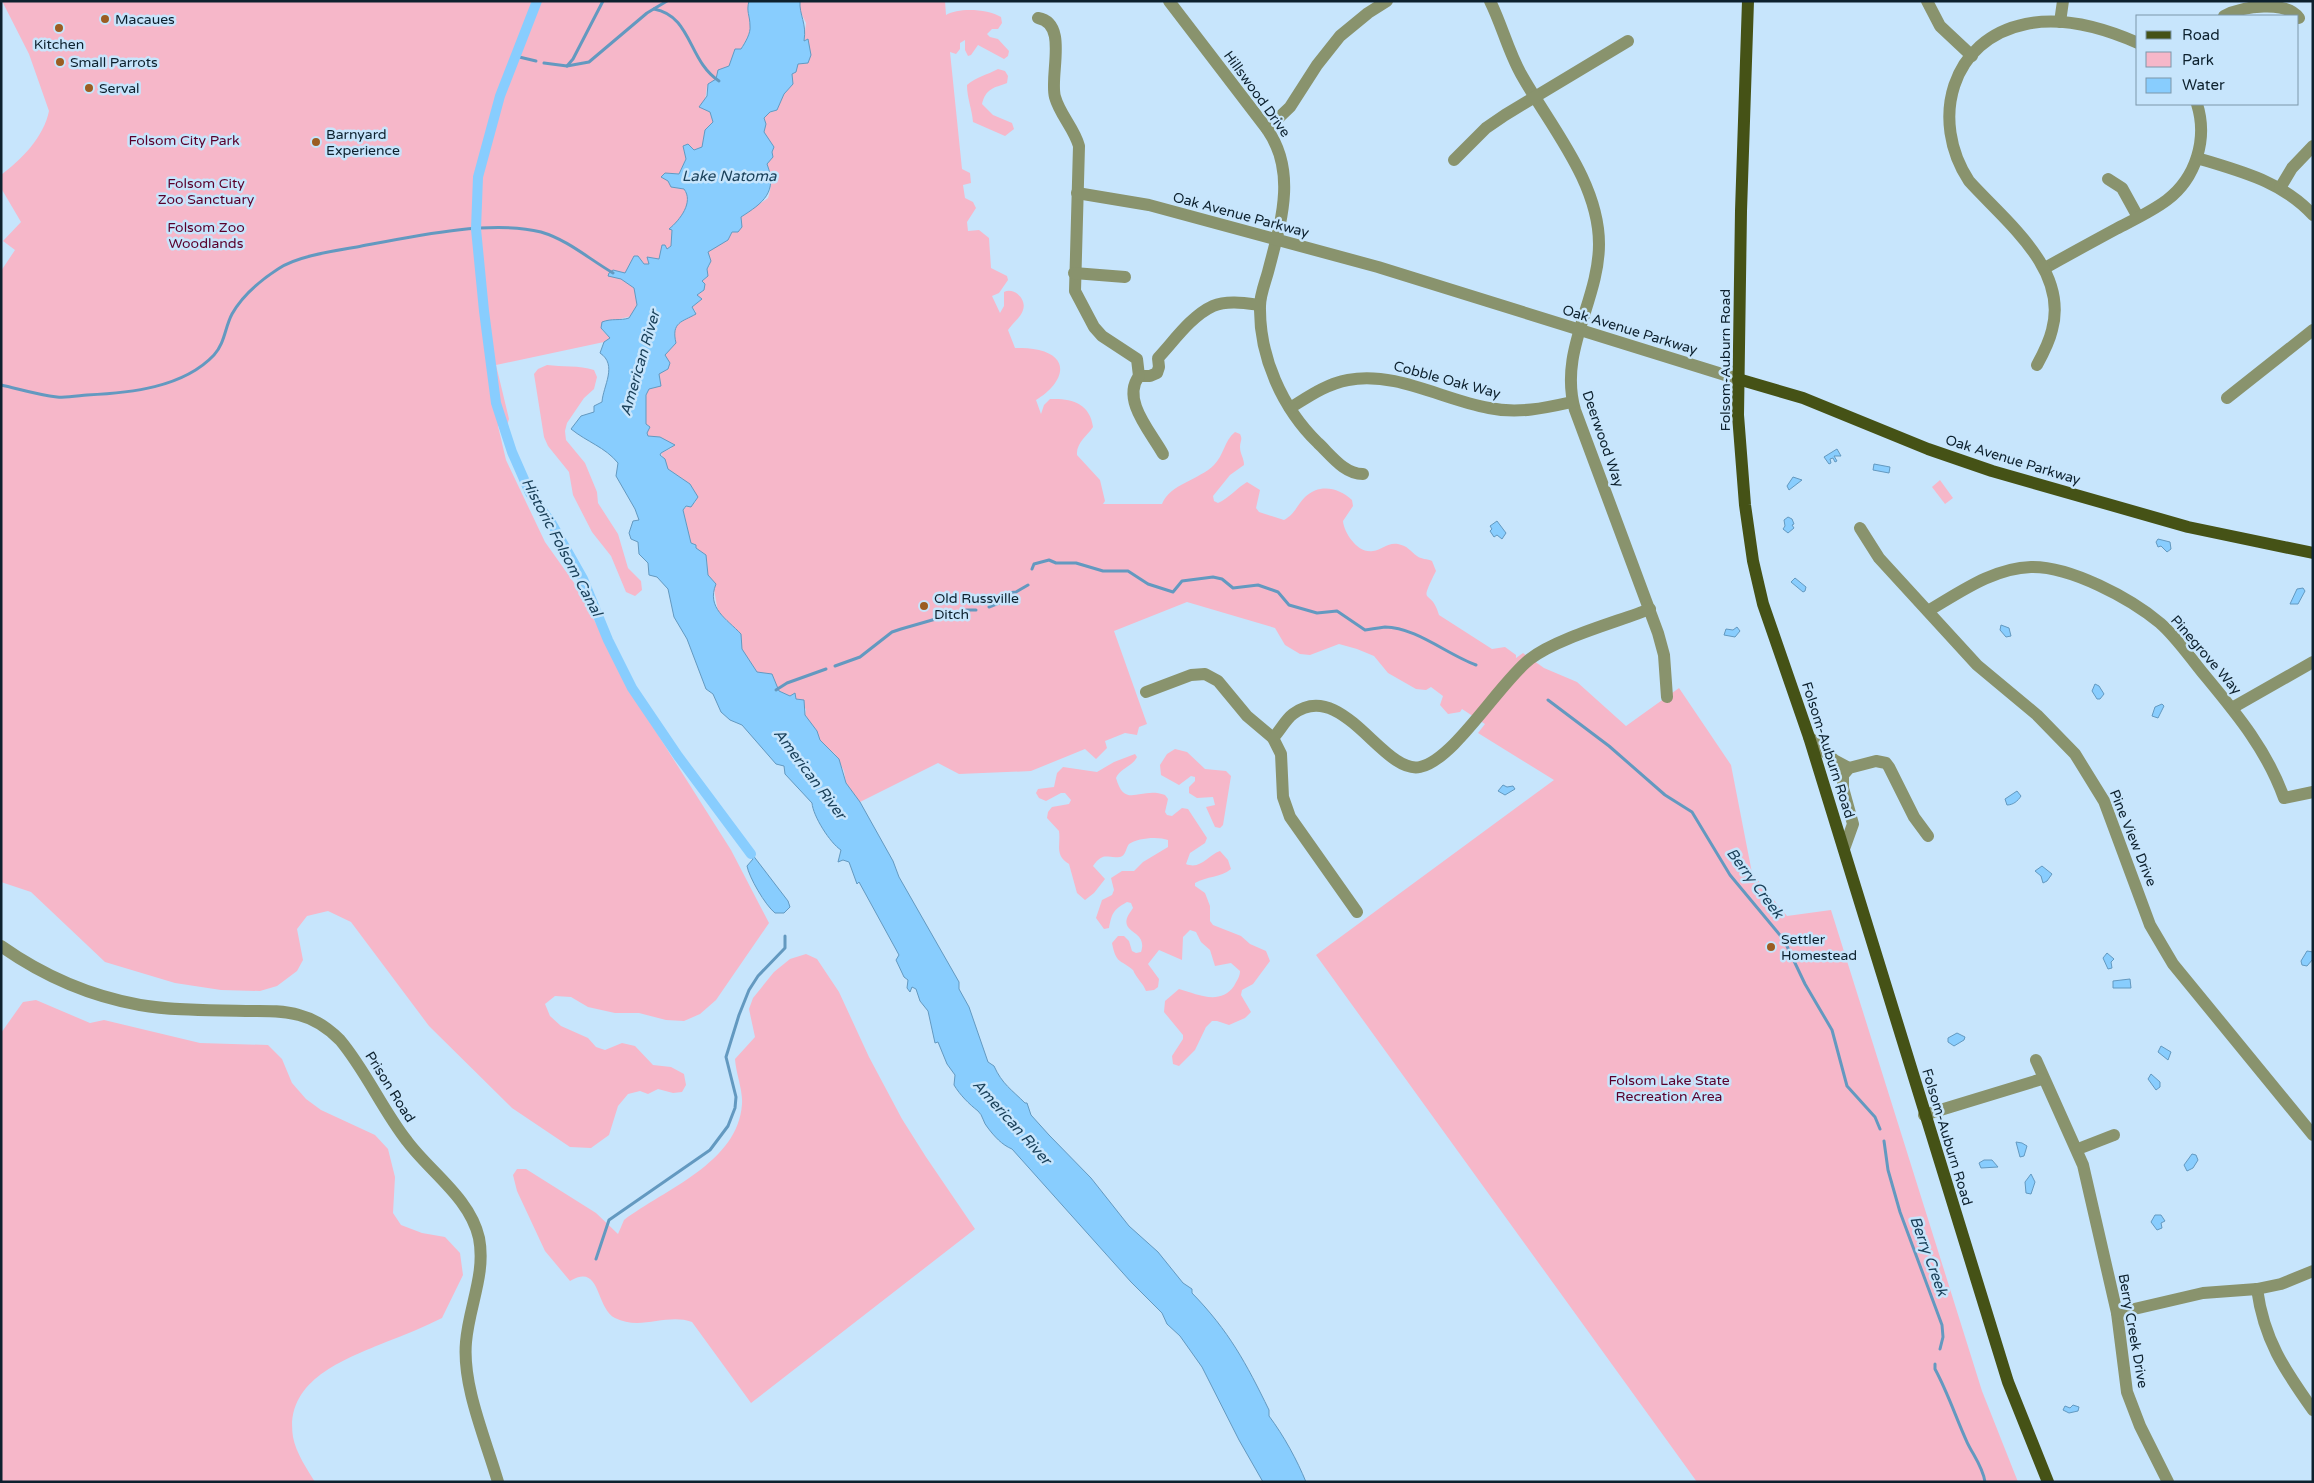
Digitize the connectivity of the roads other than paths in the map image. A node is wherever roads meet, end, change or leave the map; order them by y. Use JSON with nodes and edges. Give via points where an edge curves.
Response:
{"nodes":[{"id":1,"x":1169,"y":1,"type":"edge"},
{"id":2,"x":1387,"y":1,"type":"edge"},
{"id":3,"x":1490,"y":1,"type":"edge"},
{"id":4,"x":1748,"y":1,"type":"edge"},
{"id":5,"x":1927,"y":1,"type":"edge"},
{"id":6,"x":2063,"y":1,"type":"edge"},
{"id":7,"x":2227,"y":15,"type":"edge"},
{"id":8,"x":2296,"y":15,"type":"edge"},
{"id":9,"x":1038,"y":18,"type":"dead end"},
{"id":10,"x":2060,"y":22,"type":"junction"},
{"id":11,"x":1628,"y":41,"type":"dead end"},
{"id":12,"x":2136,"y":42,"type":"edge"},
{"id":13,"x":1972,"y":56,"type":"junction"},
{"id":14,"x":1534,"y":97,"type":"junction"},
{"id":15,"x":2197,"y":105,"type":"edge"},
{"id":16,"x":1267,"y":129,"type":"junction"},
{"id":17,"x":2313,"y":146,"type":"edge"},
{"id":18,"x":2197,"y":158,"type":"junction"},
{"id":19,"x":1454,"y":160,"type":"dead end"},
{"id":20,"x":2108,"y":179,"type":"dead end"},
{"id":21,"x":2280,"y":188,"type":"junction"},
{"id":22,"x":1077,"y":193,"type":"junction"},
{"id":23,"x":2313,"y":214,"type":"edge"},
{"id":24,"x":2138,"y":217,"type":"junction"},
{"id":25,"x":1276,"y":240,"type":"junction"},
{"id":26,"x":2045,"y":268,"type":"junction"},
{"id":27,"x":1074,"y":273,"type":"junction"},
{"id":28,"x":1125,"y":277,"type":"dead end"},
{"id":29,"x":1260,"y":305,"type":"junction"},
{"id":30,"x":1580,"y":330,"type":"junction"},
{"id":31,"x":2313,"y":330,"type":"edge"},
{"id":32,"x":1158,"y":358,"type":"junction"},
{"id":33,"x":1137,"y":359,"type":"junction"},
{"id":34,"x":2037,"y":366,"type":"dead end"},
{"id":35,"x":1140,"y":376,"type":"junction"},
{"id":36,"x":1738,"y":379,"type":"junction"},
{"id":37,"x":2227,"y":398,"type":"dead end"},
{"id":38,"x":1572,"y":402,"type":"junction"},
{"id":39,"x":1290,"y":408,"type":"junction"},
{"id":40,"x":1163,"y":454,"type":"dead end"},
{"id":41,"x":1363,"y":474,"type":"dead end"},
{"id":42,"x":1860,"y":528,"type":"dead end"},
{"id":43,"x":2313,"y":553,"type":"edge"},
{"id":44,"x":1650,"y":609,"type":"junction"},
{"id":45,"x":1928,"y":611,"type":"junction"},
{"id":46,"x":2313,"y":662,"type":"edge"},
{"id":47,"x":1146,"y":692,"type":"dead end"},
{"id":48,"x":1667,"y":697,"type":"dead end"},
{"id":49,"x":2232,"y":708,"type":"junction"},
{"id":50,"x":1809,"y":737,"type":"junction"},
{"id":51,"x":1273,"y":738,"type":"junction"},
{"id":52,"x":1849,"y":768,"type":"junction"},
{"id":53,"x":2313,"y":792,"type":"edge"},
{"id":54,"x":1928,"y":836,"type":"dead end"},
{"id":55,"x":1844,"y":849,"type":"junction"},
{"id":56,"x":1358,"y":912,"type":"dead end"},
{"id":57,"x":1,"y":946,"type":"edge"},
{"id":58,"x":2036,"y":1060,"type":"dead end"},
{"id":59,"x":2042,"y":1078,"type":"junction"},
{"id":60,"x":1924,"y":1115,"type":"junction"},
{"id":61,"x":2114,"y":1135,"type":"dead end"},
{"id":62,"x":2313,"y":1135,"type":"edge"},
{"id":63,"x":2078,"y":1149,"type":"junction"},
{"id":64,"x":2313,"y":1271,"type":"edge"},
{"id":65,"x":2257,"y":1289,"type":"junction"},
{"id":66,"x":2117,"y":1313,"type":"junction"},
{"id":67,"x":2313,"y":1410,"type":"edge"},
{"id":68,"x":498,"y":1482,"type":"edge"},
{"id":69,"x":2048,"y":1482,"type":"edge"},
{"id":70,"x":2168,"y":1482,"type":"edge"}],
"edges":[{"from":1,"to":16,"type":"street","name":"Hillswood Drive"},
{"from":2,"to":16,"type":"street","via":[[1340,36],[1290,107]]},
{"from":3,"to":14,"type":"street","name":"Deerwood Way","via":[[1511,54]]},
{"from":4,"to":36,"type":"main road","name":"Folsom-Auburn Road"},
{"from":5,"to":13,"type":"street","via":[[1940,26]]},
{"from":6,"to":10,"type":"street"},
{"from":7,"to":8,"type":"street","via":[[2252,6],[2291,9]]},
{"from":9,"to":22,"type":"street","via":[[1050,24],[1056,37],[1054,94],[1079,146]]},
{"from":10,"to":12,"type":"street","via":[[2103,30]]},
{"from":10,"to":13,"type":"street","via":[[2039,22],[2012,28],[1987,41]]},
{"from":11,"to":14,"type":"street"},
{"from":13,"to":26,"type":"street","via":[[1958,76],[1951,95],[1948,122],[1952,149],[1969,180]]},
{"from":14,"to":19,"type":"street","via":[[1486,128]]},
{"from":14,"to":30,"type":"street","name":"Deerwood Way","via":[[1587,186],[1596,212],[1598,260]]},
{"from":15,"to":18,"type":"street","via":[[2201,133]]},
{"from":16,"to":25,"type":"street","name":"Hillswood Drive","via":[[1280,153],[1286,180]]},
{"from":17,"to":21,"type":"street","via":[[2292,168]]},
{"from":18,"to":21,"type":"street"},
{"from":18,"to":24,"type":"street","via":[[2179,189],[2166,201]]},
{"from":20,"to":24,"type":"street","via":[[2122,188]]},
{"from":21,"to":23,"type":"street"},
{"from":22,"to":25,"type":"street","name":"Oak Avenue Parkway","via":[[1149,205]]},
{"from":22,"to":27,"type":"street"},
{"from":24,"to":26,"type":"street"},
{"from":25,"to":29,"type":"street","name":"Hillswood Drive"},
{"from":25,"to":30,"type":"street","name":"Oak Avenue Parkway","via":[[1378,267]]},
{"from":26,"to":34,"type":"street","via":[[2054,293],[2055,311],[2053,329]]},
{"from":27,"to":28,"type":"street"},
{"from":27,"to":33,"type":"street","via":[[1079,302],[1094,327]]},
{"from":29,"to":32,"type":"street","via":[[1213,306],[1192,322]]},
{"from":29,"to":39,"type":"street","name":"Hillswood Drive","via":[[1269,363],[1274,380]]},
{"from":30,"to":36,"type":"street","name":"Oak Avenue Parkway"},
{"from":30,"to":38,"type":"street","name":"Deerwood Way","via":[[1570,370]]},
{"from":31,"to":37,"type":"street"},
{"from":32,"to":33,"type":"street","via":[[1152,355]]},
{"from":32,"to":35,"type":"street","via":[[1157,374]]},
{"from":33,"to":35,"type":"street"},
{"from":35,"to":40,"type":"street","via":[[1133,388],[1133,401]]},
{"from":36,"to":43,"type":"main road","name":"Oak Avenue Parkway","via":[[1803,398],[1928,449],[1992,471],[2188,527]]},
{"from":36,"to":50,"type":"main road","name":"Folsom-Auburn Road","via":[[1741,456],[1753,560],[1763,604]]},
{"from":38,"to":39,"type":"street","name":"Cobble Oak Way","via":[[1506,411],[1391,380],[1362,378],[1333,384]]},
{"from":38,"to":44,"type":"street","name":"Deerwood Way"},
{"from":39,"to":41,"type":"street","name":"Hillswood Drive","via":[[1314,439],[1343,468]]},
{"from":42,"to":45,"type":"street","name":"Pine View Drive","via":[[1879,558]]},
{"from":44,"to":48,"type":"street","name":"Deerwood Way","via":[[1664,655]]},
{"from":44,"to":51,"type":"street","via":[[1554,645],[1530,659],[1452,745],[1420,767],[1402,763],[1340,712],[1321,707],[1293,714]]},
{"from":45,"to":49,"type":"street","name":"Pinegrove Way","via":[[2007,570],[2046,567],[2069,572],[2161,624]]},
{"from":45,"to":62,"type":"street","name":"Pine View Drive","via":[[1977,665],[2044,721],[2075,754],[2104,801],[2158,941],[2173,964]]},
{"from":46,"to":49,"type":"street"},
{"from":47,"to":51,"type":"street","via":[[1191,675],[1205,674],[1218,681],[1247,716]]},
{"from":49,"to":53,"type":"street","name":"Pinegrove Way","via":[[2268,758],[2284,798]]},
{"from":50,"to":52,"type":"street","via":[[1834,760]]},
{"from":50,"to":55,"type":"main road","name":"Folsom-Auburn Road"},
{"from":51,"to":56,"type":"street","via":[[1280,754],[1284,798],[1290,816]]},
{"from":52,"to":54,"type":"street","via":[[1876,761],[1886,763],[1914,817]]},
{"from":52,"to":55,"type":"street","via":[[1842,780],[1853,824]]},
{"from":55,"to":60,"type":"main road","name":"Folsom-Auburn Road"},
{"from":57,"to":68,"type":"street","name":"Prison Road","via":[[55,977],[117,1000],[167,1008],[285,1012],[328,1028],[340,1040],[407,1142],[466,1209],[478,1236],[480,1276],[469,1322],[466,1366]]},
{"from":58,"to":59,"type":"street","name":"Berry Creek Drive"},
{"from":59,"to":60,"type":"street"},
{"from":59,"to":63,"type":"street","name":"Berry Creek Drive"},
{"from":60,"to":69,"type":"main road","name":"Folsom-Auburn Road","via":[[2008,1382]]},
{"from":61,"to":63,"type":"street"},
{"from":63,"to":66,"type":"street","name":"Berry Creek Drive"},
{"from":64,"to":65,"type":"street","via":[[2281,1284]]},
{"from":65,"to":66,"type":"street","via":[[2203,1293]]},
{"from":65,"to":67,"type":"street","via":[[2269,1342]]},
{"from":66,"to":70,"type":"street","name":"Berry Creek Drive","via":[[2127,1392]]}]}
